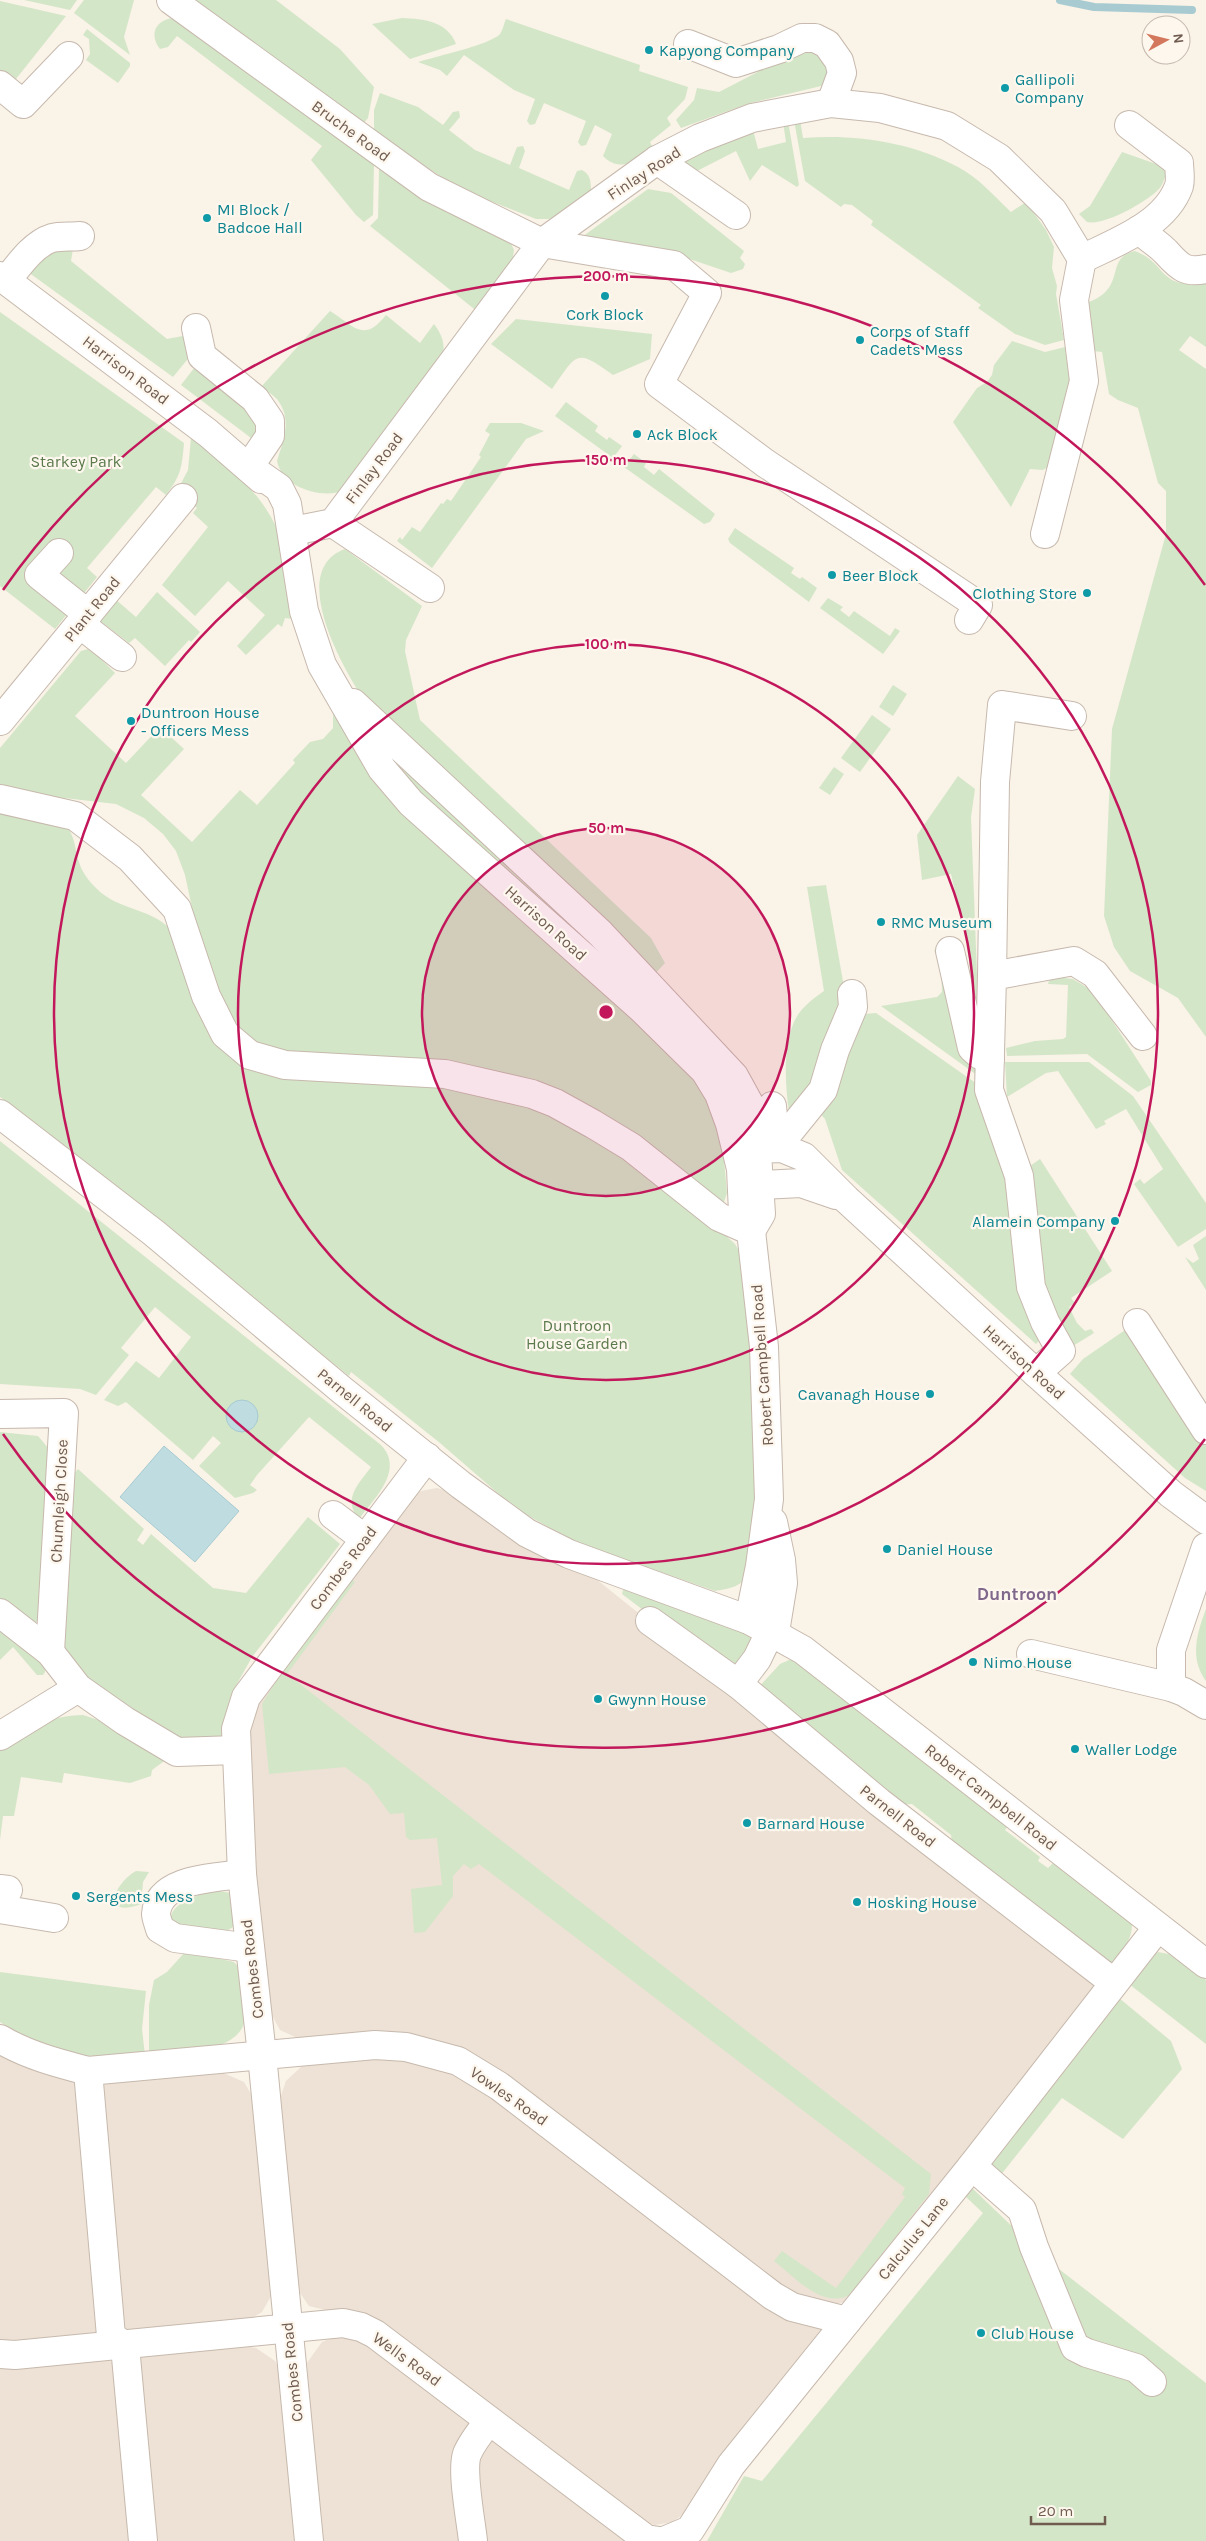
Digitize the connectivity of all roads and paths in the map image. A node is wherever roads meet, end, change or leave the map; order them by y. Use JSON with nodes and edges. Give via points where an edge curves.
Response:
{"nodes":[{"id":1,"x":171,"y":0,"type":"edge"},
{"id":2,"x":688,"y":44,"type":"dead end"},
{"id":3,"x":69,"y":56,"type":"dead end"},
{"id":4,"x":0,"y":85,"type":"edge"},
{"id":5,"x":830,"y":103,"type":"junction"},
{"id":6,"x":1129,"y":126,"type":"dead end"},
{"id":7,"x":657,"y":160,"type":"junction"},
{"id":8,"x":736,"y":215,"type":"dead end"},
{"id":9,"x":1139,"y":230,"type":"junction"},
{"id":10,"x":80,"y":236,"type":"dead end"},
{"id":11,"x":542,"y":243,"type":"junction"},
{"id":12,"x":1082,"y":259,"type":"junction"},
{"id":13,"x":1206,"y":269,"type":"edge"},
{"id":14,"x":3,"y":278,"type":"edge"},
{"id":15,"x":196,"y":328,"type":"dead end"},
{"id":16,"x":250,"y":467,"type":"junction"},
{"id":17,"x":183,"y":498,"type":"dead end"},
{"id":18,"x":333,"y":523,"type":"junction"},
{"id":19,"x":293,"y":531,"type":"junction"},
{"id":20,"x":1045,"y":534,"type":"dead end"},
{"id":21,"x":59,"y":553,"type":"dead end"},
{"id":22,"x":430,"y":588,"type":"dead end"},
{"id":23,"x":84,"y":619,"type":"junction"},
{"id":24,"x":969,"y":620,"type":"dead end"},
{"id":25,"x":122,"y":657,"type":"dead end"},
{"id":26,"x":334,"y":684,"type":"junction"},
{"id":27,"x":1072,"y":716,"type":"dead end"},
{"id":28,"x":0,"y":721,"type":"edge"},
{"id":29,"x":0,"y":799,"type":"edge"},
{"id":30,"x":950,"y":951,"type":"dead end"},
{"id":31,"x":992,"y":976,"type":"junction"},
{"id":32,"x":852,"y":994,"type":"dead end"},
{"id":33,"x":1144,"y":1036,"type":"dead end"},
{"id":34,"x":990,"y":1059,"type":"junction"},
{"id":35,"x":772,"y":1106,"type":"dead end"},
{"id":36,"x":0,"y":1114,"type":"edge"},
{"id":37,"x":767,"y":1148,"type":"junction"},
{"id":38,"x":750,"y":1177,"type":"junction"},
{"id":39,"x":846,"y":1199,"type":"junction"},
{"id":40,"x":751,"y":1231,"type":"junction"},
{"id":41,"x":1137,"y":1323,"type":"dead end"},
{"id":42,"x":1036,"y":1374,"type":"junction"},
{"id":43,"x":0,"y":1414,"type":"edge"},
{"id":44,"x":1206,"y":1430,"type":"edge"},
{"id":45,"x":427,"y":1457,"type":"junction"},
{"id":46,"x":333,"y":1515,"type":"dead end"},
{"id":47,"x":1206,"y":1520,"type":"edge"},
{"id":48,"x":365,"y":1539,"type":"junction"},
{"id":49,"x":1206,"y":1547,"type":"edge"},
{"id":50,"x":0,"y":1614,"type":"edge"},
{"id":51,"x":650,"y":1621,"type":"dead end"},
{"id":52,"x":765,"y":1628,"type":"junction"},
{"id":53,"x":50,"y":1652,"type":"junction"},
{"id":54,"x":1031,"y":1654,"type":"dead end"},
{"id":55,"x":740,"y":1687,"type":"junction"},
{"id":56,"x":1171,"y":1687,"type":"junction"},
{"id":57,"x":78,"y":1688,"type":"junction"},
{"id":58,"x":1206,"y":1705,"type":"edge"},
{"id":59,"x":0,"y":1736,"type":"edge"},
{"id":60,"x":236,"y":1750,"type":"junction"},
{"id":61,"x":242,"y":1874,"type":"junction"},
{"id":62,"x":3,"y":1896,"type":"edge"},
{"id":63,"x":54,"y":1918,"type":"dead end"},
{"id":64,"x":1158,"y":1927,"type":"junction"},
{"id":65,"x":250,"y":1948,"type":"junction"},
{"id":66,"x":1206,"y":1964,"type":"edge"},
{"id":67,"x":1114,"y":1982,"type":"junction"},
{"id":68,"x":0,"y":2039,"type":"edge"},
{"id":69,"x":262,"y":2055,"type":"junction"},
{"id":70,"x":88,"y":2071,"type":"junction"},
{"id":71,"x":972,"y":2166,"type":"junction"},
{"id":72,"x":846,"y":2321,"type":"junction"},
{"id":73,"x":288,"y":2329,"type":"junction"},
{"id":74,"x":126,"y":2346,"type":"junction"},
{"id":75,"x":0,"y":2354,"type":"edge"},
{"id":76,"x":1152,"y":2382,"type":"dead end"},
{"id":77,"x":489,"y":2421,"type":"junction"},
{"id":78,"x":656,"y":2540,"type":"edge"},
{"id":79,"x":143,"y":2541,"type":"edge"},
{"id":80,"x":309,"y":2541,"type":"edge"},
{"id":81,"x":473,"y":2541,"type":"edge"}],
"edges":[{"from":1,"to":11,"type":"street","name":"Bruche Road","via":[[430,187]]},
{"from":2,"to":5,"type":"street","via":[[736,63],[802,38],[815,38],[826,44],[842,73]]},
{"from":3,"to":4,"type":"street","via":[[24,104]]},
{"from":5,"to":7,"type":"street","name":"Finlay Road","via":[[752,118],[700,138]]},
{"from":5,"to":12,"type":"street","name":"Finlay Road","via":[[880,108],[947,126],[983,148],[999,158],[1053,211]]},
{"from":6,"to":9,"type":"street","via":[[1178,163],[1180,184],[1168,205]]},
{"from":7,"to":8,"type":"street"},
{"from":7,"to":11,"type":"street","name":"Finlay Road"},
{"from":9,"to":12,"type":"street"},
{"from":9,"to":13,"type":"street","via":[[1175,264],[1196,271]]},
{"from":10,"to":14,"type":"street","via":[[52,238],[38,246]]},
{"from":11,"to":18,"type":"street","name":"Finlay Road"},
{"from":11,"to":24,"type":"street","name":"Bruche Road","via":[[674,265],[707,293],[658,384],[765,463],[978,605]]},
{"from":12,"to":20,"type":"street","via":[[1074,300],[1084,381]]},
{"from":14,"to":16,"type":"street","name":"Harrison Road"},
{"from":15,"to":16,"type":"street","via":[[202,356],[255,399],[270,420],[270,436]]},
{"from":16,"to":19,"type":"street","name":"Harrison Road","via":[[279,488],[287,504]]},
{"from":17,"to":23,"type":"street","name":"Plant Road"},
{"from":18,"to":19,"type":"street"},
{"from":18,"to":22,"type":"street"},
{"from":19,"to":26,"type":"street","name":"Harrison Road","via":[[304,611],[318,654]]},
{"from":21,"to":23,"type":"street","via":[[38,575]]},
{"from":23,"to":25,"type":"street"},
{"from":23,"to":28,"type":"street","name":"Plant Road"},
{"from":26,"to":37,"type":"street","name":"Harrison Road","via":[[600,934],[727,1067],[751,1107]]},
{"from":26,"to":38,"type":"street","name":"Harrison Road","via":[[368,747],[397,789],[642,1009],[705,1071],[725,1108],[736,1146]]},
{"from":27,"to":31,"type":"street","via":[[1002,705],[995,782]]},
{"from":29,"to":40,"type":"street","via":[[75,816],[130,858],[177,908],[206,996],[225,1034],[250,1055],[285,1065],[445,1074],[532,1094],[555,1103],[631,1147],[719,1217]]},
{"from":30,"to":34,"type":"street","via":[[972,1048]]},
{"from":31,"to":33,"type":"street","via":[[1074,961],[1096,974]]},
{"from":31,"to":34,"type":"street"},
{"from":32,"to":37,"type":"street","via":[[853,1007],[823,1090]]},
{"from":34,"to":42,"type":"street","via":[[989,1090],[1014,1156],[1022,1188],[1029,1280],[1037,1305],[1061,1351]]},
{"from":35,"to":37,"type":"street"},
{"from":36,"to":45,"type":"street","name":"Parnell Road","via":[[154,1233]]},
{"from":37,"to":38,"type":"street","name":"Harrison Road"},
{"from":37,"to":39,"type":"street","name":"Harrison Road","via":[[804,1157]]},
{"from":38,"to":39,"type":"street","name":"Harrison Road","via":[[802,1183]]},
{"from":38,"to":40,"type":"street","name":"Robert Campbell Road","via":[[741,1206]]},
{"from":39,"to":42,"type":"street","name":"Harrison Road"},
{"from":40,"to":52,"type":"street","name":"Robert Campbell Road","via":[[764,1347],[769,1499],[760,1566]]},
{"from":41,"to":44,"type":"street"},
{"from":42,"to":47,"type":"street","name":"Harrison Road","via":[[1171,1494]]},
{"from":43,"to":53,"type":"street","name":"Chumleigh Close","via":[[64,1413]]},
{"from":45,"to":48,"type":"street","name":"Combes Road"},
{"from":45,"to":52,"type":"street","name":"Parnell Road","via":[[497,1512],[546,1544]]},
{"from":46,"to":48,"type":"street"},
{"from":48,"to":60,"type":"street","name":"Combes Road","via":[[246,1697],[236,1729]]},
{"from":49,"to":56,"type":"street","via":[[1171,1650]]},
{"from":50,"to":53,"type":"street"},
{"from":51,"to":55,"type":"street","name":"Parnell Road"},
{"from":52,"to":55,"type":"street","via":[[757,1659]]},
{"from":52,"to":64,"type":"street","name":"Robert Campbell Road","via":[[803,1650],[852,1686]]},
{"from":53,"to":57,"type":"street"},
{"from":54,"to":56,"type":"street"},
{"from":55,"to":67,"type":"street","name":"Parnell Road","via":[[879,1802]]},
{"from":56,"to":58,"type":"street"},
{"from":57,"to":59,"type":"street"},
{"from":57,"to":60,"type":"street","via":[[177,1752]]},
{"from":60,"to":61,"type":"street","name":"Combes Road"},
{"from":61,"to":65,"type":"street","name":"Combes Road"},
{"from":61,"to":65,"type":"street","via":[[178,1885],[164,1894],[156,1914],[160,1929],[175,1938]]},
{"from":62,"to":63,"type":"street"},
{"from":64,"to":66,"type":"street","name":"Robert Campbell Road"},
{"from":64,"to":67,"type":"street","name":"Calculus Lane"},
{"from":65,"to":69,"type":"street","name":"Combes Road"},
{"from":67,"to":71,"type":"street","name":"Calculus Lane"},
{"from":68,"to":70,"type":"street","name":"Vowles Road","via":[[46,2060]]},
{"from":69,"to":70,"type":"street","name":"Vowles Road"},
{"from":69,"to":72,"type":"street","name":"Vowles Road","via":[[375,2045],[406,2047],[458,2061],[507,2092],[754,2282],[792,2307]]},
{"from":69,"to":73,"type":"street","name":"Combes Road"},
{"from":70,"to":74,"type":"street","via":[[111,2336]]},
{"from":71,"to":72,"type":"street","name":"Calculus Lane"},
{"from":71,"to":76,"type":"street","via":[[1022,2210],[1075,2346],[1087,2353],[1136,2368]]},
{"from":72,"to":78,"type":"street","name":"Calculus Lane","via":[[731,2465],[690,2530]]},
{"from":73,"to":74,"type":"street","name":"Wells Road"},
{"from":73,"to":77,"type":"street","name":"Wells Road","via":[[343,2323],[360,2327],[380,2338]]},
{"from":73,"to":80,"type":"street","name":"Combes Road"},
{"from":74,"to":75,"type":"street","name":"Wells Road"},
{"from":74,"to":79,"type":"street"},
{"from":77,"to":78,"type":"street","name":"Wells Road"},
{"from":77,"to":81,"type":"street","via":[[466,2456]]}]}
